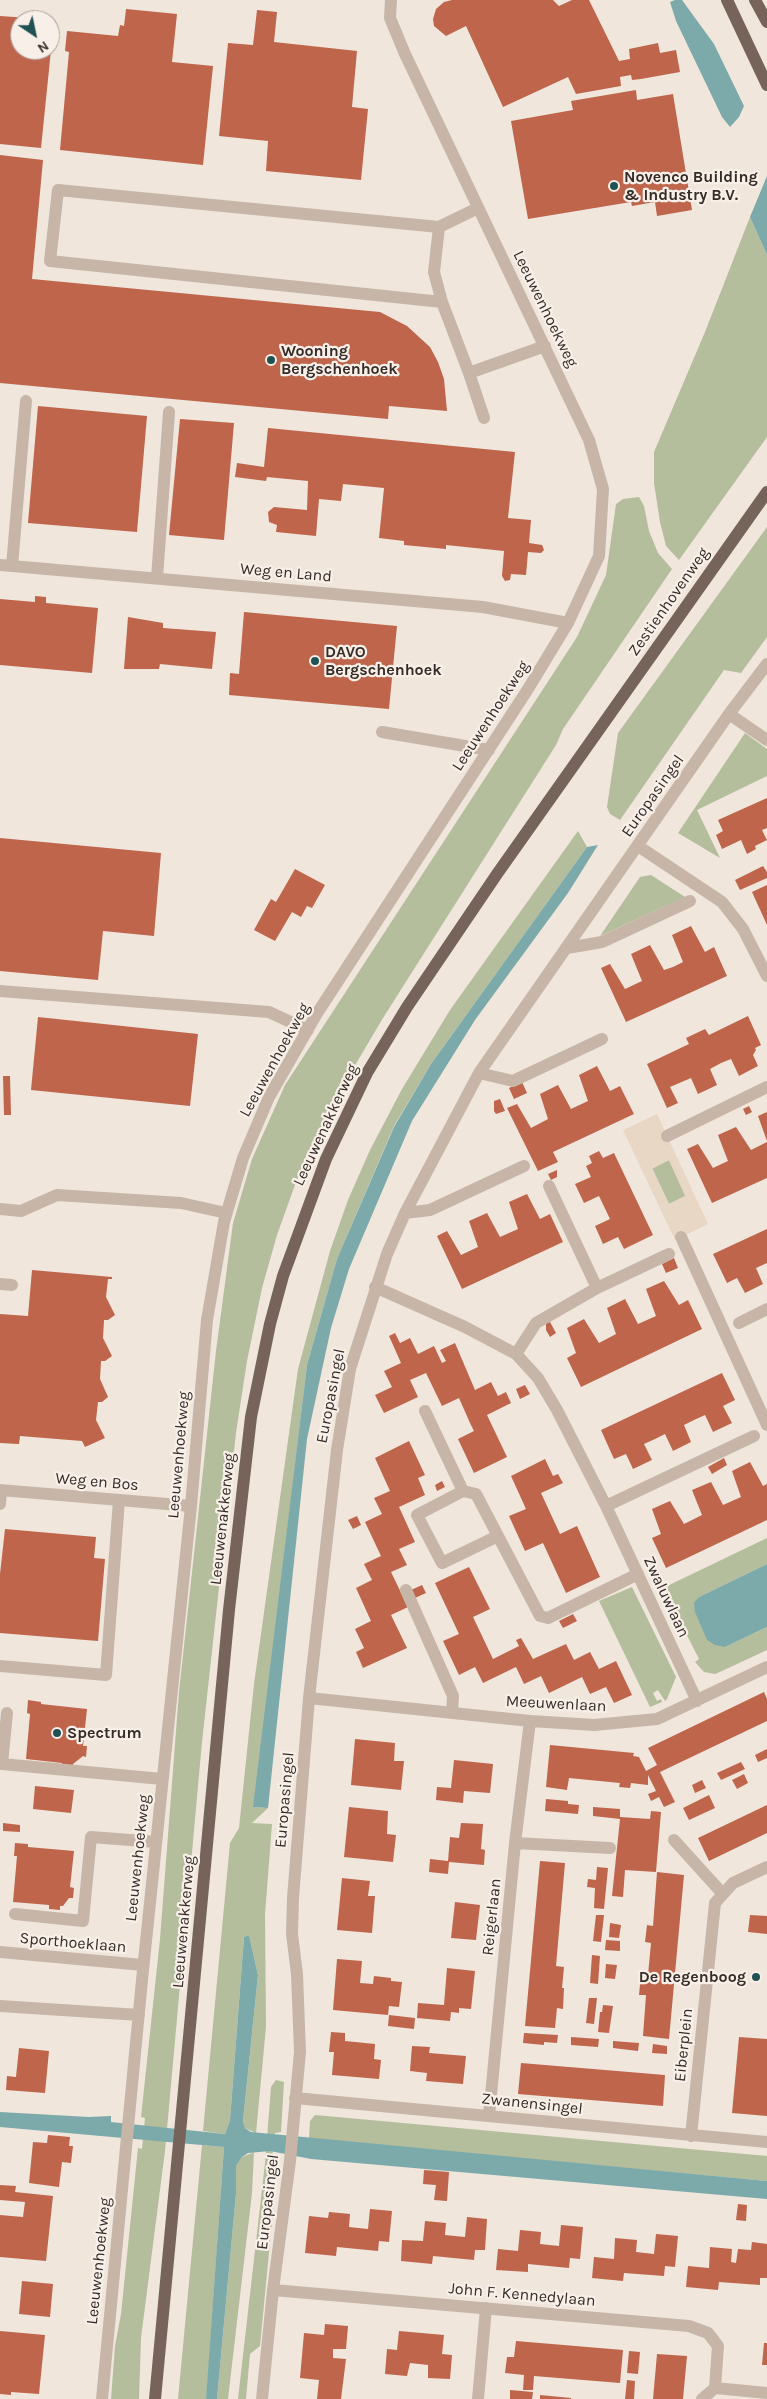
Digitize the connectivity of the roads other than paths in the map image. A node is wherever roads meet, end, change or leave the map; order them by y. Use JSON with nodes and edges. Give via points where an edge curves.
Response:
{"nodes":[{"id":1,"x":392,"y":0,"type":"edge"},
{"id":2,"x":727,"y":0,"type":"edge"},
{"id":3,"x":754,"y":0,"type":"edge"},
{"id":4,"x":765,"y":0,"type":"edge"},
{"id":5,"x":767,"y":10,"type":"edge"},
{"id":6,"x":767,"y":22,"type":"edge"},
{"id":7,"x":767,"y":85,"type":"edge"},
{"id":8,"x":478,"y":208,"type":"junction"},
{"id":9,"x":438,"y":227,"type":"junction"},
{"id":10,"x":442,"y":302,"type":"junction"},
{"id":11,"x":545,"y":346,"type":"junction"},
{"id":12,"x":469,"y":373,"type":"junction"},
{"id":13,"x":26,"y":401,"type":"dead end"},
{"id":14,"x":169,"y":412,"type":"dead end"},
{"id":15,"x":484,"y":418,"type":"dead end"},
{"id":16,"x":767,"y":492,"type":"edge"},
{"id":17,"x":6,"y":565,"type":"edge"},
{"id":18,"x":157,"y":578,"type":"junction"},
{"id":19,"x":568,"y":624,"type":"junction"},
{"id":20,"x":767,"y":664,"type":"edge"},
{"id":21,"x":729,"y":714,"type":"junction"},
{"id":22,"x":598,"y":731,"type":"joint"},
{"id":23,"x":382,"y":732,"type":"dead end"},
{"id":24,"x":767,"y":740,"type":"edge"},
{"id":25,"x":489,"y":750,"type":"junction"},
{"id":26,"x":638,"y":846,"type":"junction"},
{"id":27,"x":690,"y":901,"type":"dead end"},
{"id":28,"x":568,"y":948,"type":"junction"},
{"id":29,"x":767,"y":976,"type":"edge"},
{"id":30,"x":0,"y":991,"type":"edge"},
{"id":31,"x":308,"y":1030,"type":"junction"},
{"id":32,"x":602,"y":1039,"type":"dead end"},
{"id":33,"x":479,"y":1073,"type":"junction"},
{"id":34,"x":767,"y":1087,"type":"edge"},
{"id":35,"x":667,"y":1136,"type":"dead end"},
{"id":36,"x":524,"y":1166,"type":"dead end"},
{"id":37,"x":549,"y":1186,"type":"dead end"},
{"id":38,"x":0,"y":1209,"type":"edge"},
{"id":39,"x":226,"y":1213,"type":"junction"},
{"id":40,"x":405,"y":1213,"type":"junction"},
{"id":41,"x":681,"y":1237,"type":"dead end"},
{"id":42,"x":669,"y":1254,"type":"dead end"},
{"id":43,"x":375,"y":1287,"type":"junction"},
{"id":44,"x":597,"y":1288,"type":"junction"},
{"id":45,"x":767,"y":1309,"type":"edge"},
{"id":46,"x":739,"y":1323,"type":"dead end"},
{"id":47,"x":516,"y":1354,"type":"junction"},
{"id":48,"x":425,"y":1411,"type":"dead end"},
{"id":49,"x":767,"y":1425,"type":"edge"},
{"id":50,"x":754,"y":1436,"type":"dead end"},
{"id":51,"x":1,"y":1490,"type":"edge"},
{"id":52,"x":463,"y":1491,"type":"junction"},
{"id":53,"x":119,"y":1500,"type":"junction"},
{"id":54,"x":0,"y":1504,"type":"edge"},
{"id":55,"x":191,"y":1506,"type":"junction"},
{"id":56,"x":606,"y":1506,"type":"junction"},
{"id":57,"x":498,"y":1536,"type":"junction"},
{"id":58,"x":638,"y":1574,"type":"junction"},
{"id":59,"x":406,"y":1590,"type":"dead end"},
{"id":60,"x":0,"y":1666,"type":"edge"},
{"id":61,"x":767,"y":1667,"type":"edge"},
{"id":62,"x":309,"y":1698,"type":"junction"},
{"id":63,"x":697,"y":1701,"type":"junction"},
{"id":64,"x":452,"y":1712,"type":"junction"},
{"id":65,"x":7,"y":1713,"type":"dead end"},
{"id":66,"x":530,"y":1722,"type":"junction"},
{"id":67,"x":162,"y":1779,"type":"junction"},
{"id":68,"x":674,"y":1840,"type":"dead end"},
{"id":69,"x":156,"y":1842,"type":"junction"},
{"id":70,"x":515,"y":1843,"type":"junction"},
{"id":71,"x":610,"y":1848,"type":"dead end"},
{"id":72,"x":767,"y":1867,"type":"edge"},
{"id":73,"x":722,"y":1894,"type":"junction"},
{"id":74,"x":16,"y":1914,"type":"dead end"},
{"id":75,"x":0,"y":1952,"type":"edge"},
{"id":76,"x":143,"y":1965,"type":"junction"},
{"id":77,"x":0,"y":2006,"type":"edge"},
{"id":78,"x":139,"y":2015,"type":"junction"},
{"id":79,"x":295,"y":2098,"type":"junction"},
{"id":80,"x":488,"y":2116,"type":"junction"},
{"id":81,"x":691,"y":2136,"type":"junction"},
{"id":82,"x":767,"y":2142,"type":"edge"},
{"id":83,"x":273,"y":2290,"type":"junction"},
{"id":84,"x":486,"y":2308,"type":"junction"},
{"id":85,"x":715,"y":2388,"type":"junction"},
{"id":86,"x":767,"y":2393,"type":"edge"},
{"id":87,"x":102,"y":2399,"type":"edge"},
{"id":88,"x":155,"y":2399,"type":"edge"},
{"id":89,"x":262,"y":2399,"type":"edge"},
{"id":90,"x":478,"y":2399,"type":"edge"},
{"id":91,"x":702,"y":2399,"type":"edge"}],
"edges":[{"from":1,"to":8,"type":"street","name":"Leeuwenhoekweg","via":[[390,18]]},
{"from":2,"to":7,"type":"main road"},
{"from":3,"to":6,"type":"main road"},
{"from":4,"to":5,"type":"main road"},
{"from":8,"to":9,"type":"street"},
{"from":8,"to":11,"type":"street","name":"Leeuwenhoekweg"},
{"from":9,"to":10,"type":"street","via":[[434,272]]},
{"from":9,"to":10,"type":"street","via":[[58,190],[50,261]]},
{"from":10,"to":12,"type":"street"},
{"from":11,"to":12,"type":"street"},
{"from":11,"to":19,"type":"street","name":"Leeuwenhoekweg","via":[[589,440],[603,489],[599,556]]},
{"from":12,"to":15,"type":"street"},
{"from":13,"to":17,"type":"street"},
{"from":14,"to":18,"type":"street"},
{"from":16,"to":22,"type":"main road","name":"Zestienhovenweg"},
{"from":17,"to":18,"type":"street","name":"Weg en Land"},
{"from":18,"to":19,"type":"street","name":"Weg en Land","via":[[484,607]]},
{"from":19,"to":25,"type":"street","name":"Leeuwenhoekweg"},
{"from":20,"to":21,"type":"street","name":"Europasingel"},
{"from":21,"to":24,"type":"street"},
{"from":21,"to":26,"type":"street","name":"Europasingel"},
{"from":22,"to":88,"type":"main road","name":"Leeuwenakkerweg","via":[[407,1007],[367,1073],[326,1159],[283,1276],[270,1324],[251,1417],[227,1629]]},
{"from":23,"to":25,"type":"street"},
{"from":25,"to":31,"type":"street","name":"Leeuwenhoekweg"},
{"from":26,"to":28,"type":"street","name":"Europasingel"},
{"from":26,"to":29,"type":"street","via":[[722,902],[743,929]]},
{"from":27,"to":28,"type":"street","via":[[602,942]]},
{"from":28,"to":33,"type":"street","name":"Europasingel"},
{"from":30,"to":31,"type":"street","via":[[269,1012]]},
{"from":31,"to":39,"type":"street","name":"Leeuwenhoekweg","via":[[269,1097],[243,1158]]},
{"from":32,"to":33,"type":"street","via":[[513,1081]]},
{"from":33,"to":40,"type":"street","name":"Europasingel"},
{"from":34,"to":35,"type":"street"},
{"from":36,"to":40,"type":"street","via":[[430,1210]]},
{"from":37,"to":44,"type":"street"},
{"from":38,"to":39,"type":"street","via":[[21,1211],[57,1195],[181,1203]]},
{"from":39,"to":55,"type":"street","name":"Leeuwenhoekweg","via":[[207,1320]]},
{"from":40,"to":43,"type":"street","name":"Europasingel"},
{"from":41,"to":49,"type":"street"},
{"from":42,"to":44,"type":"street"},
{"from":43,"to":47,"type":"street","name":"Zwaluwlaan"},
{"from":43,"to":62,"type":"street","name":"Europasingel","via":[[350,1369],[337,1450]]},
{"from":44,"to":47,"type":"street","via":[[536,1323]]},
{"from":45,"to":46,"type":"street"},
{"from":47,"to":56,"type":"street","name":"Zwaluwlaan","via":[[538,1378],[557,1410]]},
{"from":48,"to":52,"type":"street"},
{"from":50,"to":56,"type":"street"},
{"from":51,"to":53,"type":"street","name":"Weg en Bos"},
{"from":51,"to":54,"type":"street"},
{"from":52,"to":57,"type":"street","via":[[476,1494]]},
{"from":52,"to":57,"type":"street","via":[[417,1515],[442,1563]]},
{"from":53,"to":55,"type":"street","name":"Weg en Bos"},
{"from":53,"to":60,"type":"street","via":[[106,1675]]},
{"from":55,"to":67,"type":"street","name":"Leeuwenhoekweg"},
{"from":56,"to":58,"type":"street","name":"Zwaluwlaan"},
{"from":57,"to":58,"type":"street","via":[[540,1616],[548,1618]]},
{"from":58,"to":63,"type":"street","name":"Zwaluwlaan"},
{"from":59,"to":64,"type":"street","via":[[453,1696]]},
{"from":61,"to":63,"type":"street","name":"Meeuwenlaan"},
{"from":62,"to":64,"type":"street","name":"Meeuwenlaan"},
{"from":62,"to":79,"type":"street","name":"Europasingel","via":[[293,1898],[292,1934],[300,2035]]},
{"from":63,"to":66,"type":"street","name":"Meeuwenlaan","via":[[657,1720],[594,1725]]},
{"from":64,"to":66,"type":"street","name":"Meeuwenlaan"},
{"from":65,"to":67,"type":"street","via":[[2,1764]]},
{"from":66,"to":70,"type":"street","name":"Reigerlaan"},
{"from":67,"to":69,"type":"street","name":"Leeuwenhoekweg"},
{"from":68,"to":73,"type":"street"},
{"from":69,"to":74,"type":"street","via":[[91,1837],[83,1921]]},
{"from":69,"to":76,"type":"street","name":"Leeuwenhoekweg"},
{"from":70,"to":71,"type":"street"},
{"from":70,"to":80,"type":"street","name":"Reigerlaan"},
{"from":72,"to":73,"type":"street","via":[[733,1883]]},
{"from":73,"to":81,"type":"street","name":"Eiberplein","via":[[715,1902]]},
{"from":75,"to":76,"type":"street","name":"Sporthoeklaan"},
{"from":76,"to":78,"type":"street","name":"Leeuwenhoekweg"},
{"from":77,"to":78,"type":"street"},
{"from":78,"to":87,"type":"street","name":"Leeuwenhoekweg"},
{"from":79,"to":80,"type":"street","name":"Zwanensingel"},
{"from":79,"to":83,"type":"street","name":"Europasingel"},
{"from":80,"to":81,"type":"street","name":"Zwanensingel"},
{"from":81,"to":82,"type":"street","name":"Zwanensingel"},
{"from":83,"to":84,"type":"street","name":"John F. Kennedylaan"},
{"from":83,"to":89,"type":"street","name":"Europasingel"},
{"from":84,"to":85,"type":"street","name":"John F. Kennedylaan","via":[[689,2326],[708,2333],[718,2346]]},
{"from":84,"to":90,"type":"street"},
{"from":85,"to":86,"type":"street"},
{"from":85,"to":91,"type":"street"}]}
